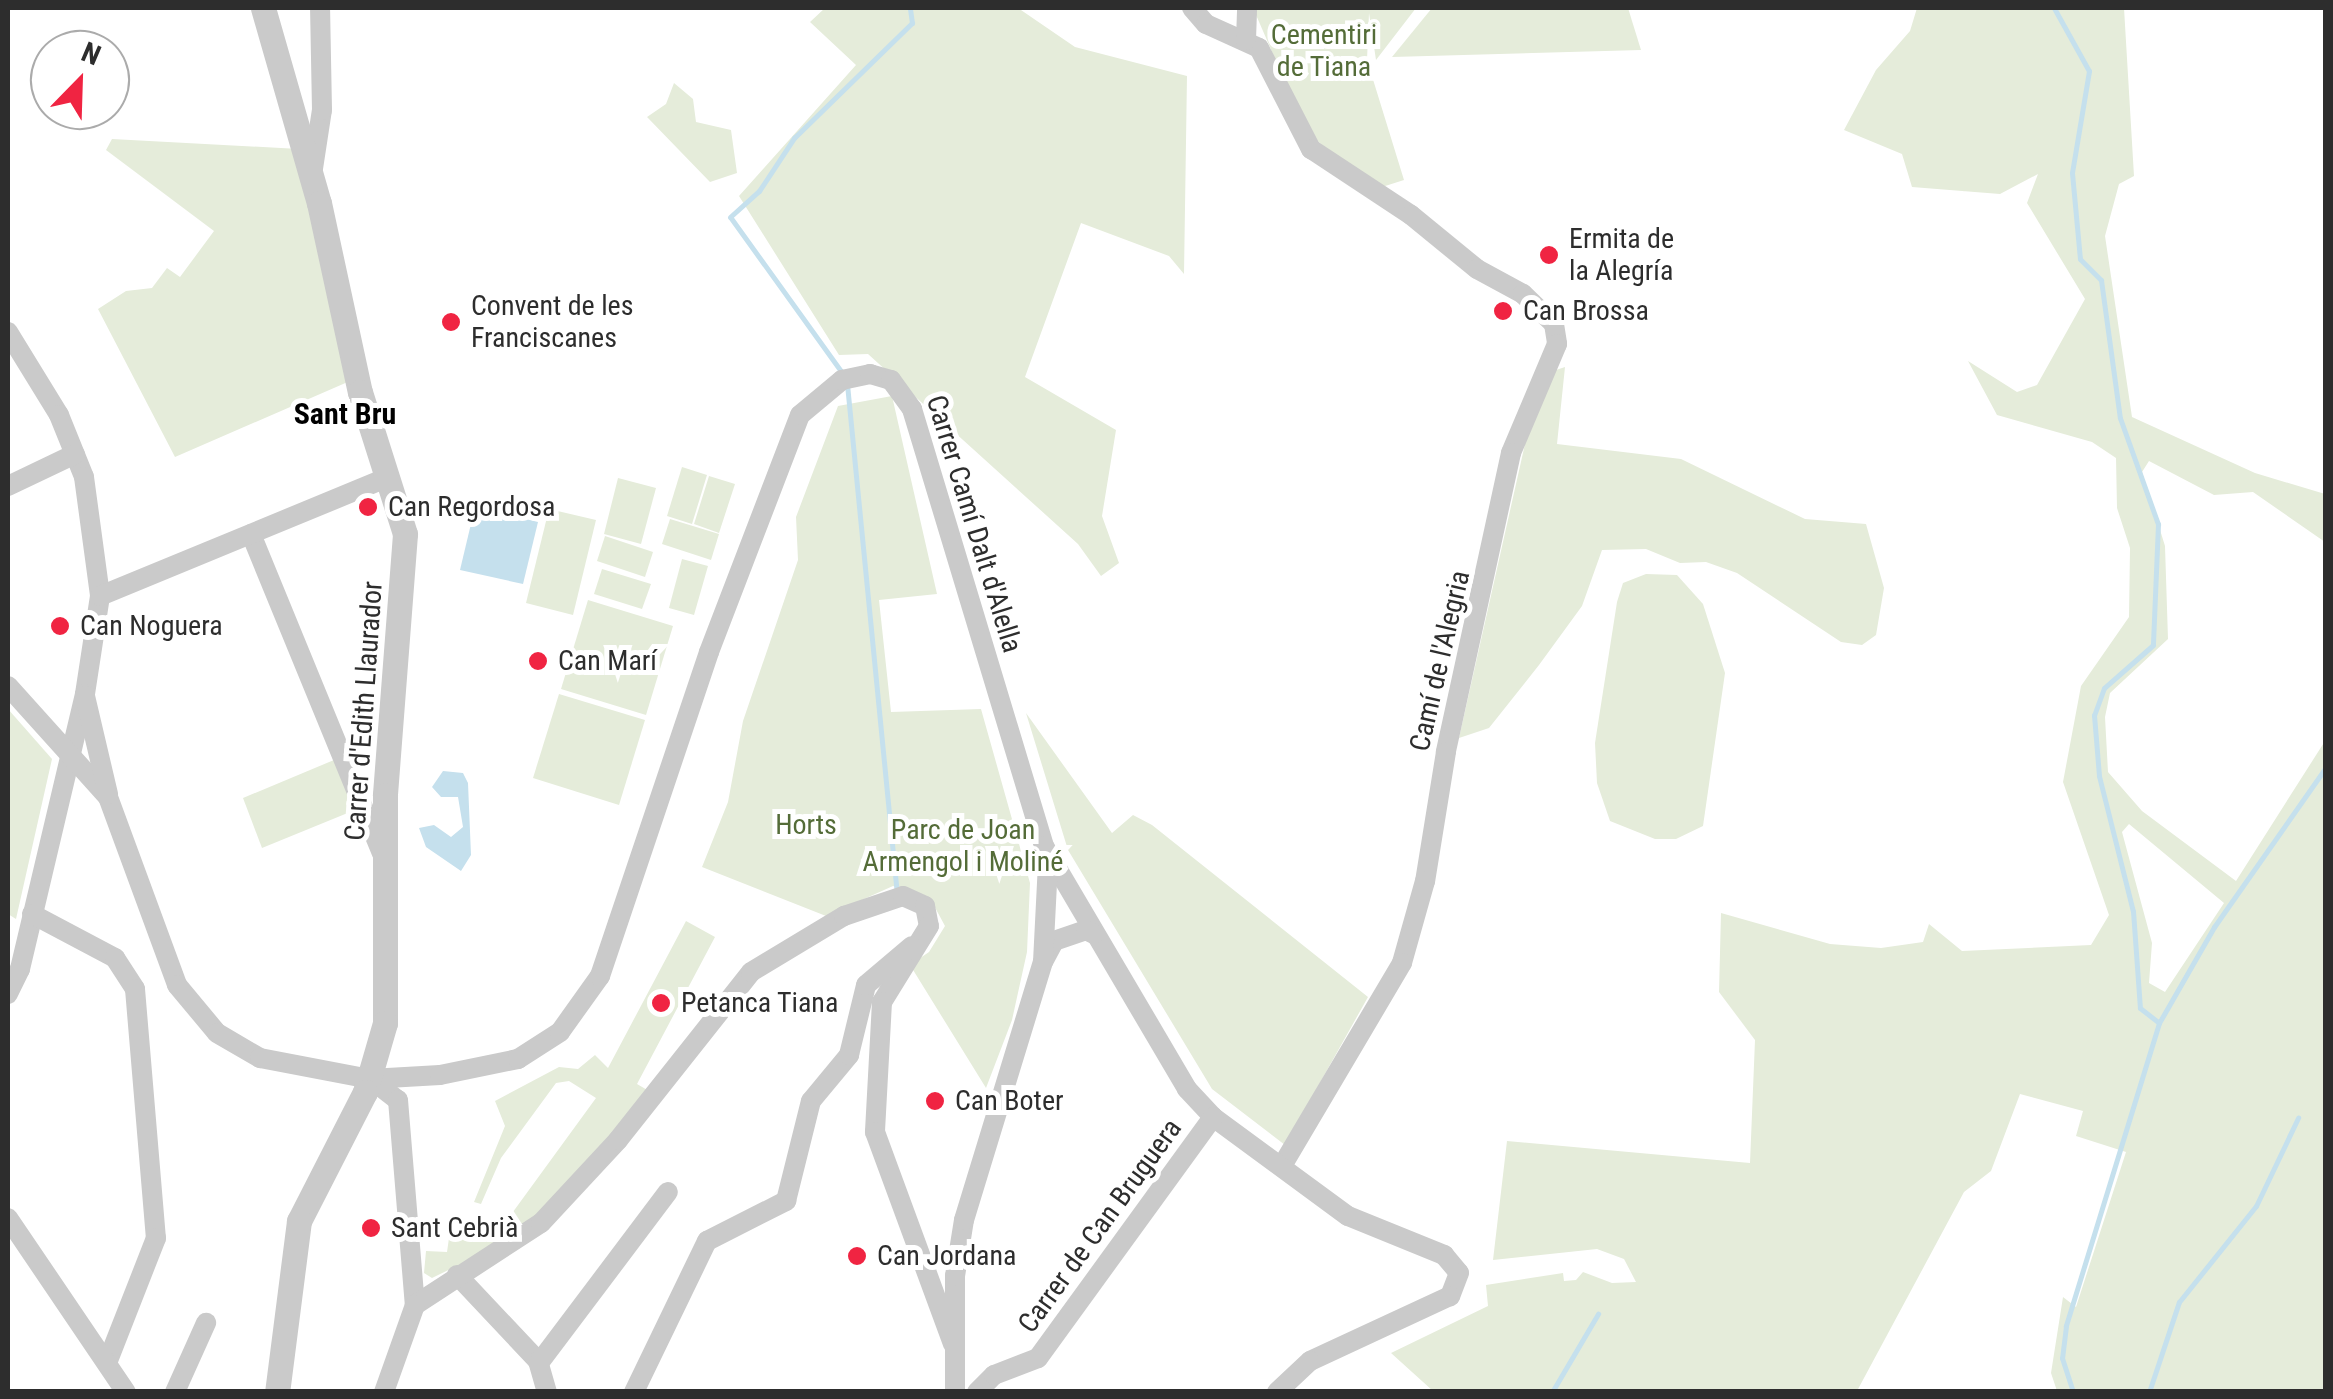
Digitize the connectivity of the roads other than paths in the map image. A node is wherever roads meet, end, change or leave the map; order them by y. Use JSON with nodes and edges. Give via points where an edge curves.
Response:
{"nodes":[{"id":1,"x":263,"y":8,"type":"edge"},
{"id":2,"x":320,"y":8,"type":"edge"},
{"id":3,"x":1192,"y":8,"type":"edge"},
{"id":4,"x":1247,"y":8,"type":"edge"},
{"id":5,"x":1246,"y":40,"type":"junction"},
{"id":6,"x":312,"y":176,"type":"junction"},
{"id":7,"x":8,"y":332,"type":"edge"},
{"id":8,"x":76,"y":454,"type":"junction"},
{"id":9,"x":387,"y":478,"type":"junction"},
{"id":10,"x":8,"y":486,"type":"edge"},
{"id":11,"x":251,"y":534,"type":"junction"},
{"id":12,"x":100,"y":596,"type":"junction"},
{"id":13,"x":8,"y":686,"type":"edge"},
{"id":14,"x":84,"y":694,"type":"junction"},
{"id":15,"x":69,"y":752,"type":"junction"},
{"id":16,"x":108,"y":797,"type":"junction"},
{"id":17,"x":1048,"y":855,"type":"junction"},
{"id":18,"x":385,"y":859,"type":"junction"},
{"id":19,"x":32,"y":914,"type":"junction"},
{"id":20,"x":1094,"y":934,"type":"junction"},
{"id":21,"x":923,"y":941,"type":"junction"},
{"id":22,"x":1043,"y":962,"type":"junction"},
{"id":23,"x":8,"y":994,"type":"edge"},
{"id":24,"x":370,"y":1079,"type":"junction"},
{"id":25,"x":1213,"y":1117,"type":"junction"},
{"id":26,"x":1282,"y":1166,"type":"junction"},
{"id":27,"x":668,"y":1192,"type":"dead end"},
{"id":28,"x":8,"y":1218,"type":"edge"},
{"id":29,"x":457,"y":1275,"type":"junction"},
{"id":30,"x":415,"y":1305,"type":"junction"},
{"id":31,"x":206,"y":1324,"type":"dead end"},
{"id":32,"x":954,"y":1349,"type":"junction"},
{"id":33,"x":108,"y":1364,"type":"junction"},
{"id":34,"x":539,"y":1364,"type":"junction"},
{"id":35,"x":994,"y":1375,"type":"junction"},
{"id":36,"x":126,"y":1392,"type":"edge"},
{"id":37,"x":175,"y":1392,"type":"edge"},
{"id":38,"x":277,"y":1392,"type":"edge"},
{"id":39,"x":384,"y":1392,"type":"edge"},
{"id":40,"x":547,"y":1392,"type":"edge"},
{"id":41,"x":634,"y":1392,"type":"edge"},
{"id":42,"x":955,"y":1392,"type":"edge"},
{"id":43,"x":977,"y":1392,"type":"edge"},
{"id":44,"x":1277,"y":1392,"type":"edge"}],
"edges":[{"from":1,"to":6,"type":"street","name":"Carrer d'Edith Llaurador"},
{"from":2,"to":6,"type":"street","via":[[322,110]]},
{"from":3,"to":5,"type":"street","via":[[1206,24]]},
{"from":4,"to":5,"type":"street"},
{"from":5,"to":26,"type":"street","name":"Camí de l'Alegria","via":[[1266,57],[1311,149],[1412,214],[1478,269],[1524,294],[1554,324],[1557,344],[1511,453],[1402,964]]},
{"from":6,"to":9,"type":"street","name":"Carrer d'Edith Llaurador","via":[[360,392]]},
{"from":7,"to":8,"type":"street"},
{"from":8,"to":10,"type":"street"},
{"from":8,"to":12,"type":"street","via":[[93,504]]},
{"from":9,"to":11,"type":"street"},
{"from":9,"to":18,"type":"street","name":"Carrer d'Edith Llaurador","via":[[405,534]]},
{"from":11,"to":12,"type":"street"},
{"from":11,"to":18,"type":"street"},
{"from":12,"to":14,"type":"street"},
{"from":13,"to":15,"type":"street"},
{"from":14,"to":15,"type":"street"},
{"from":14,"to":16,"type":"street"},
{"from":15,"to":16,"type":"street"},
{"from":15,"to":19,"type":"street"},
{"from":16,"to":24,"type":"street","name":"Carrer Camí Dalt d'Alella","via":[[168,966],[201,1019],[260,1058]]},
{"from":17,"to":20,"type":"street","name":"Carrer Camí Dalt d'Alella"},
{"from":17,"to":22,"type":"street"},
{"from":17,"to":24,"type":"street","name":"Carrer Camí Dalt d'Alella","via":[[912,408],[890,380],[860,375],[836,382],[811,400],[790,433],[600,976],[582,1008],[540,1048],[518,1059]]},
{"from":18,"to":24,"type":"street","name":"Carrer d'Edith Llaurador","via":[[387,1006]]},
{"from":19,"to":23,"type":"street"},
{"from":19,"to":33,"type":"street","via":[[116,958],[135,989],[156,1238]]},
{"from":20,"to":22,"type":"street","via":[[1086,930],[1054,942]]},
{"from":20,"to":25,"type":"street","name":"Carrer Camí Dalt d'Alella","via":[[1187,1088]]},
{"from":21,"to":29,"type":"street","via":[[929,926],[925,906],[897,896],[844,916],[751,972],[618,1140],[540,1223]]},
{"from":21,"to":32,"type":"street","via":[[882,1002],[875,1132]]},
{"from":21,"to":41,"type":"street","via":[[886,962],[866,985],[849,1055],[810,1102],[786,1201],[708,1241]]},
{"from":22,"to":32,"type":"street","via":[[964,1220]]},
{"from":24,"to":30,"type":"street","via":[[398,1100]]},
{"from":24,"to":38,"type":"street","name":"Carrer d'Edith Llaurador","via":[[299,1221],[286,1281]]},
{"from":25,"to":26,"type":"street","name":"Carrer Camí Dalt d'Alella"},
{"from":25,"to":35,"type":"street","name":"Carrer de Can Bruguera","via":[[1038,1358]]},
{"from":26,"to":44,"type":"street","name":"Carrer Camí Dalt d'Alella","via":[[1348,1216],[1444,1255],[1459,1273],[1458,1284],[1434,1304],[1310,1360]]},
{"from":27,"to":34,"type":"street"},
{"from":28,"to":33,"type":"street"},
{"from":29,"to":30,"type":"street"},
{"from":29,"to":34,"type":"street"},
{"from":30,"to":39,"type":"street"},
{"from":31,"to":37,"type":"street"},
{"from":32,"to":35,"type":"street"},
{"from":32,"to":42,"type":"street"},
{"from":33,"to":36,"type":"street"},
{"from":34,"to":40,"type":"street"},
{"from":35,"to":43,"type":"street","name":"Carrer de Can Bruguera"}]}
